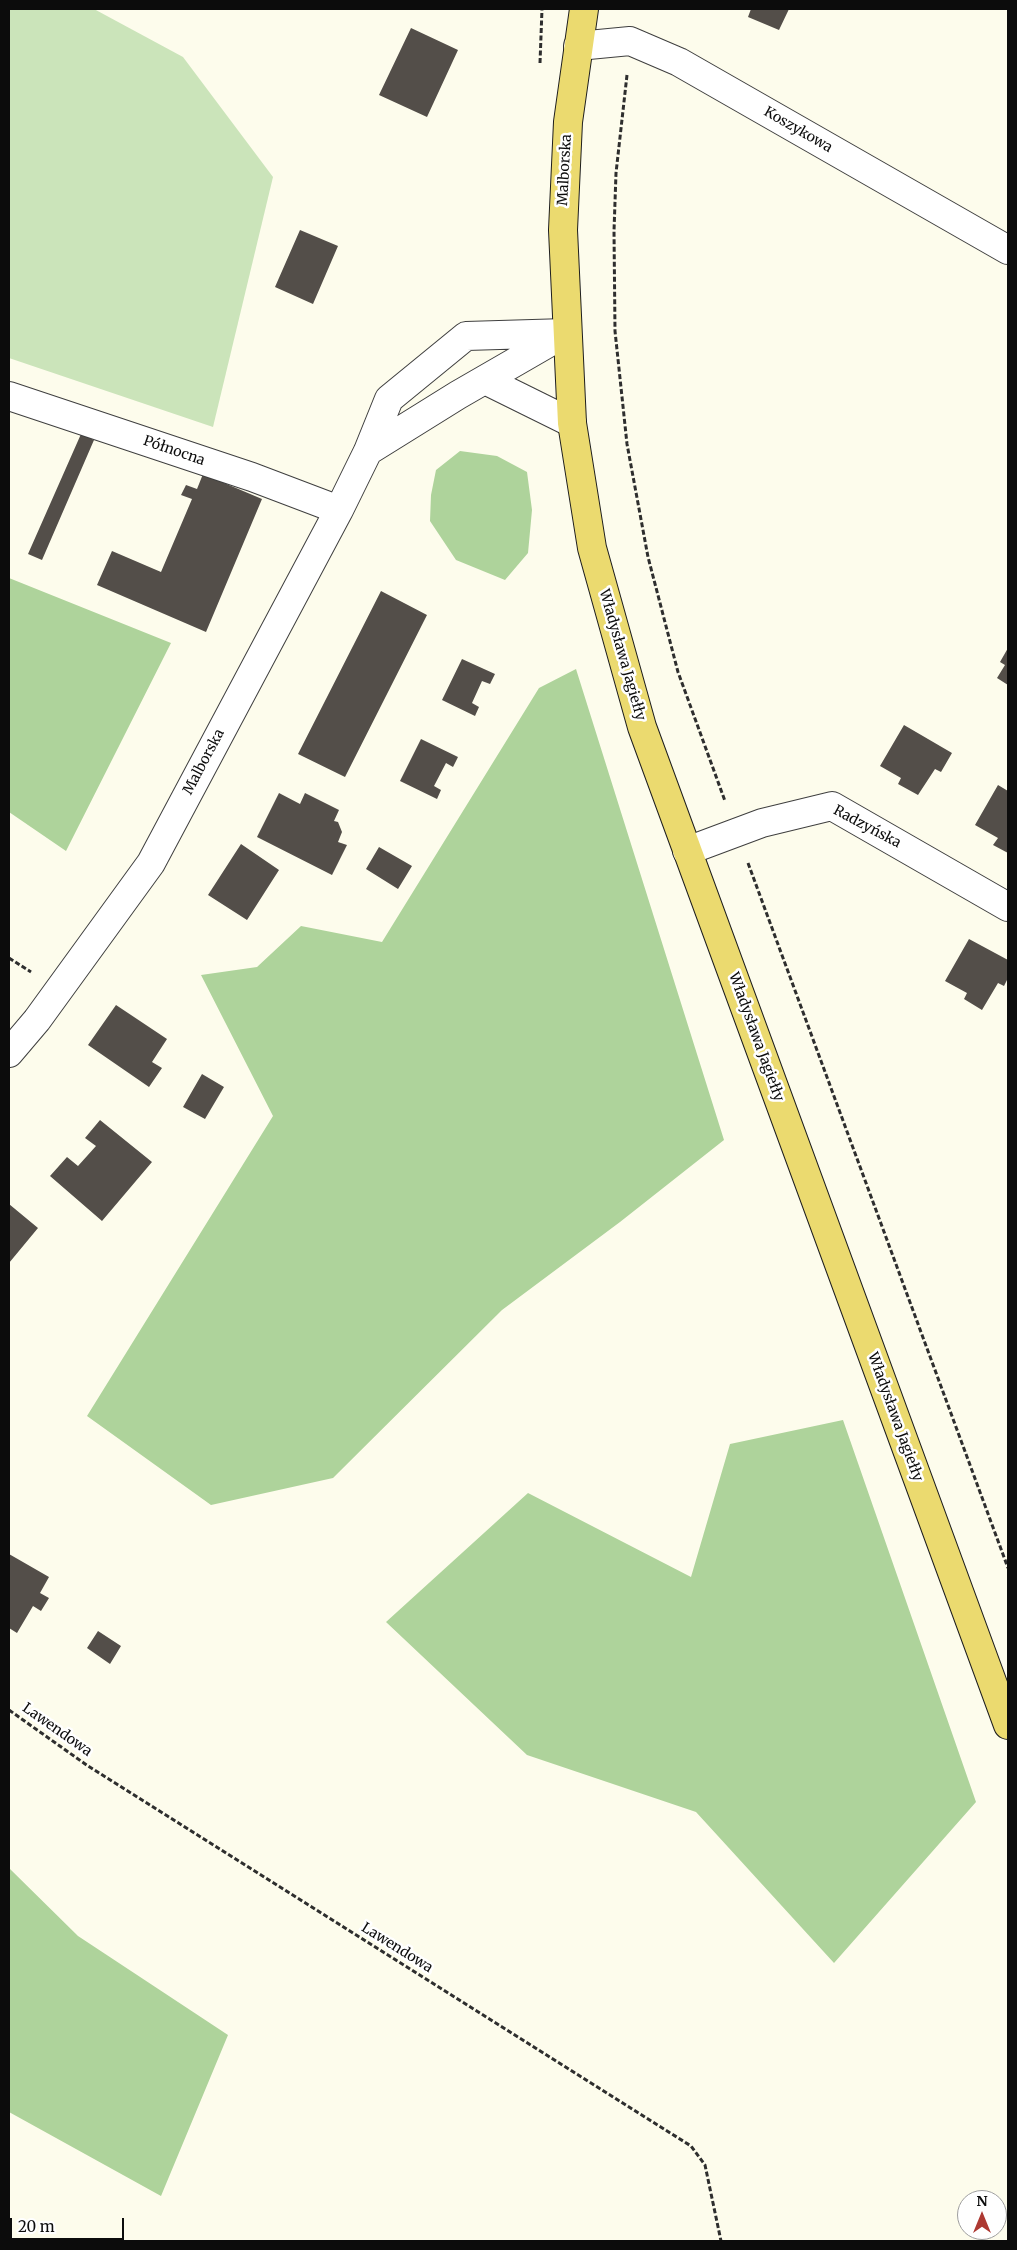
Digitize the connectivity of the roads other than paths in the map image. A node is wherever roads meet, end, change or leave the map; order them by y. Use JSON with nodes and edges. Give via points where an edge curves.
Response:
{"nodes":[{"id":1,"x":584,"y":9,"type":"edge"},
{"id":2,"x":578,"y":46,"type":"junction"},
{"id":3,"x":1008,"y":250,"type":"edge"},
{"id":4,"x":566,"y":333,"type":"junction"},
{"id":5,"x":485,"y":380,"type":"junction"},
{"id":6,"x":9,"y":396,"type":"edge"},
{"id":7,"x":572,"y":423,"type":"junction"},
{"id":8,"x":368,"y":451,"type":"junction"},
{"id":9,"x":339,"y":510,"type":"junction"},
{"id":10,"x":687,"y":851,"type":"junction"},
{"id":11,"x":1008,"y":907,"type":"edge"},
{"id":12,"x":9,"y":1053,"type":"edge"},
{"id":13,"x":1008,"y":1725,"type":"edge"}],
"edges":[{"from":1,"to":2,"type":"main road","name":"Malborska"},
{"from":2,"to":3,"type":"street","name":"Koszykowa","via":[[630,41],[679,62]]},
{"from":2,"to":4,"type":"main road","name":"Malborska","via":[[568,122],[562,230]]},
{"from":4,"to":5,"type":"street"},
{"from":4,"to":7,"type":"main road","name":"Władysława Jagiełły"},
{"from":4,"to":8,"type":"street","name":"Malborska","via":[[466,336],[389,399]]},
{"from":5,"to":7,"type":"street"},
{"from":5,"to":8,"type":"street"},
{"from":6,"to":9,"type":"street","name":"Północna","via":[[252,477]]},
{"from":7,"to":10,"type":"main road","name":"Władysława Jagiełły","via":[[592,548],[642,727]]},
{"from":8,"to":9,"type":"street","name":"Malborska"},
{"from":9,"to":12,"type":"street","name":"Malborska","via":[[151,862],[37,1020]]},
{"from":10,"to":11,"type":"street","name":"Radzyńska","via":[[762,823],[832,806]]},
{"from":10,"to":13,"type":"main road","name":"Władysława Jagiełły"}]}
